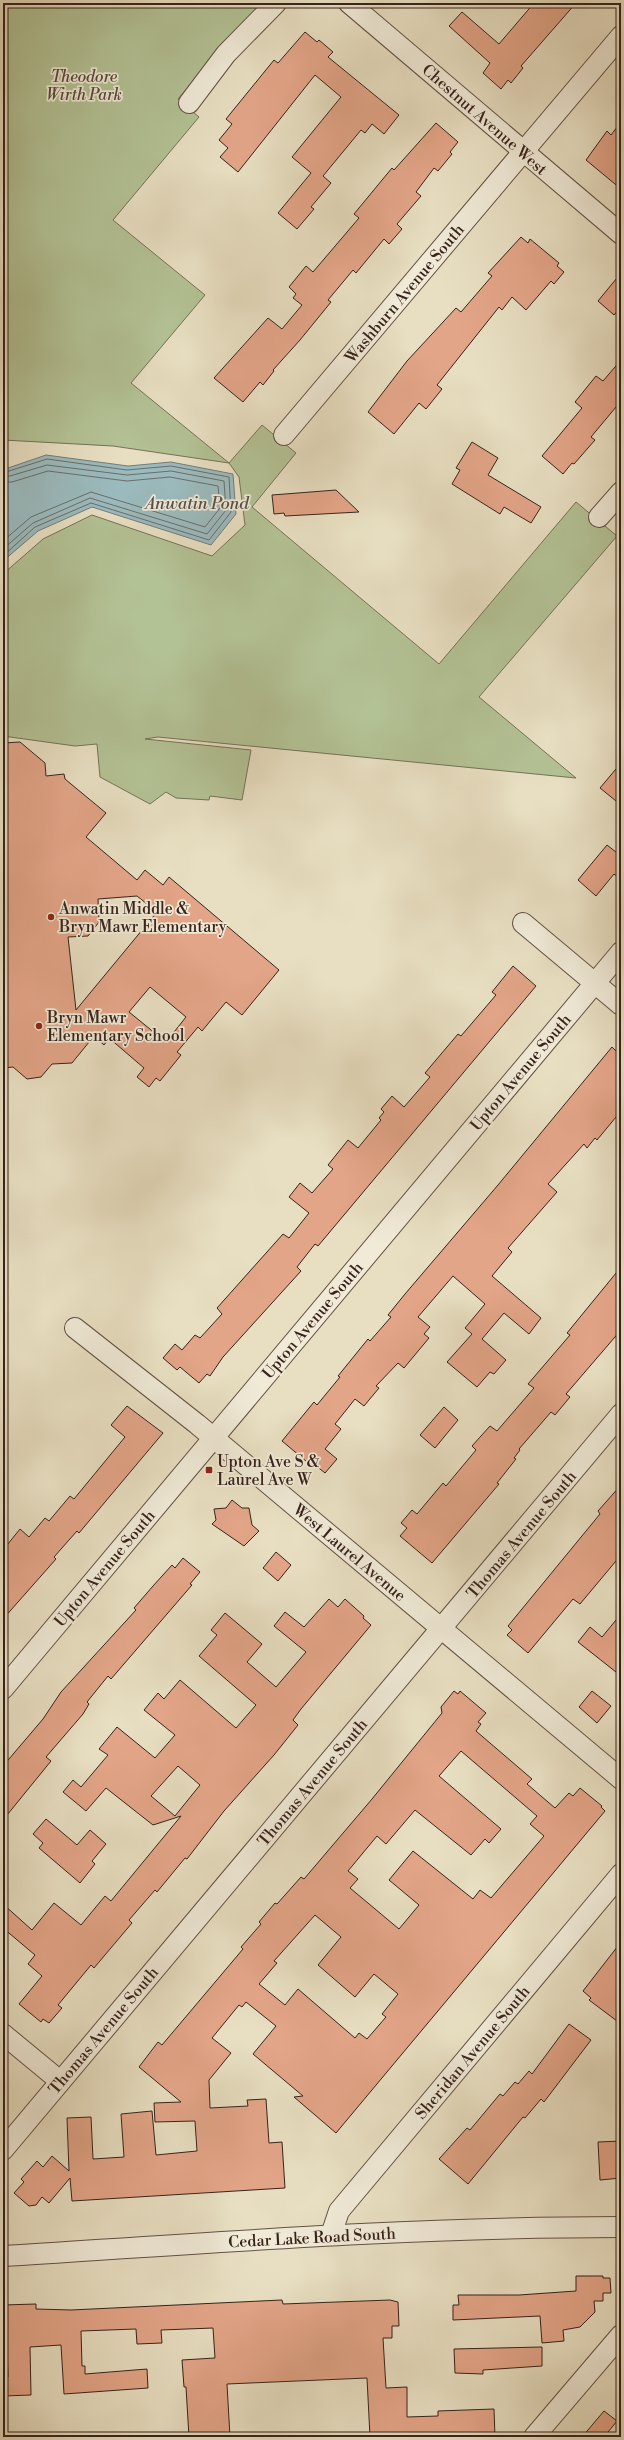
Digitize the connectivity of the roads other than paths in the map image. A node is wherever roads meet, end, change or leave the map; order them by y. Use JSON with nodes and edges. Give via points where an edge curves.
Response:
{"nodes":[{"id":1,"x":276,"y":3,"type":"edge"},
{"id":2,"x":349,"y":3,"type":"edge"},
{"id":3,"x":621,"y":36,"type":"edge"},
{"id":4,"x":189,"y":103,"type":"dead end"},
{"id":5,"x":523,"y":152,"type":"junction"},
{"id":6,"x":621,"y":234,"type":"edge"},
{"id":7,"x":284,"y":435,"type":"dead end"},
{"id":8,"x":621,"y":492,"type":"edge"},
{"id":9,"x":600,"y":517,"type":"dead end"},
{"id":10,"x":522,"y":923,"type":"dead end"},
{"id":11,"x":621,"y":952,"type":"edge"},
{"id":12,"x":595,"y":983,"type":"junction"},
{"id":13,"x":621,"y":1005,"type":"edge"},
{"id":14,"x":75,"y":1328,"type":"dead end"},
{"id":15,"x":621,"y":1414,"type":"edge"},
{"id":16,"x":214,"y":1438,"type":"junction"},
{"id":17,"x":442,"y":1628,"type":"junction"},
{"id":18,"x":3,"y":1688,"type":"edge"},
{"id":19,"x":621,"y":1779,"type":"edge"},
{"id":20,"x":621,"y":1874,"type":"edge"},
{"id":21,"x":3,"y":2034,"type":"edge"},
{"id":22,"x":60,"y":2081,"type":"junction"},
{"id":23,"x":3,"y":2150,"type":"edge"},
{"id":24,"x":621,"y":2227,"type":"edge"},
{"id":25,"x":331,"y":2235,"type":"junction"},
{"id":26,"x":3,"y":2256,"type":"edge"},
{"id":27,"x":621,"y":2335,"type":"edge"},
{"id":28,"x":534,"y":2437,"type":"edge"}],
"edges":[{"from":1,"to":4,"type":"street","via":[[226,54]]},
{"from":2,"to":5,"type":"street","name":"Chestnut Avenue West"},
{"from":3,"to":5,"type":"street","name":"Washburn Avenue South"},
{"from":5,"to":6,"type":"street","name":"Chestnut Avenue West"},
{"from":5,"to":7,"type":"street","name":"Washburn Avenue South"},
{"from":8,"to":9,"type":"street"},
{"from":10,"to":12,"type":"street"},
{"from":11,"to":12,"type":"street","name":"Upton Avenue South"},
{"from":12,"to":13,"type":"street"},
{"from":12,"to":16,"type":"street","name":"Upton Avenue South"},
{"from":14,"to":16,"type":"street","name":"West Laurel Avenue"},
{"from":15,"to":17,"type":"street","name":"Thomas Avenue South"},
{"from":16,"to":17,"type":"street","name":"West Laurel Avenue"},
{"from":16,"to":18,"type":"street","name":"Upton Avenue South"},
{"from":17,"to":19,"type":"street","name":"West Laurel Avenue"},
{"from":17,"to":22,"type":"street","name":"Thomas Avenue South"},
{"from":20,"to":25,"type":"street","name":"Sheridan Avenue South","via":[[339,2211]]},
{"from":21,"to":22,"type":"street"},
{"from":22,"to":23,"type":"street","name":"Thomas Avenue South"},
{"from":24,"to":25,"type":"street","name":"Cedar Lake Road South","via":[[524,2227]]},
{"from":25,"to":26,"type":"street","name":"Cedar Lake Road South"},
{"from":27,"to":28,"type":"street"}]}
